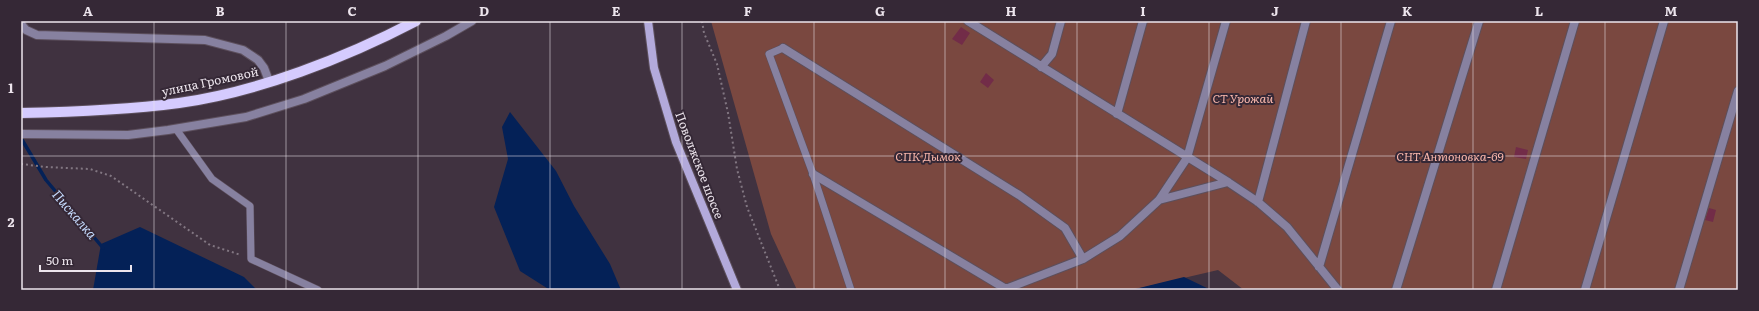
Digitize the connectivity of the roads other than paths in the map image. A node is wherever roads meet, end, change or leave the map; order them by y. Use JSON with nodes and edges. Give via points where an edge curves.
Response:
{"nodes":[{"id":1,"x":416,"y":21,"type":"edge"},
{"id":2,"x":472,"y":21,"type":"edge"},
{"id":3,"x":648,"y":21,"type":"edge"},
{"id":4,"x":968,"y":21,"type":"edge"},
{"id":5,"x":1061,"y":21,"type":"edge"},
{"id":6,"x":1143,"y":21,"type":"edge"},
{"id":7,"x":1226,"y":21,"type":"edge"},
{"id":8,"x":1306,"y":21,"type":"edge"},
{"id":9,"x":1391,"y":21,"type":"edge"},
{"id":10,"x":1479,"y":21,"type":"edge"},
{"id":11,"x":1575,"y":21,"type":"edge"},
{"id":12,"x":1664,"y":21,"type":"edge"},
{"id":13,"x":21,"y":24,"type":"edge"},
{"id":14,"x":783,"y":48,"type":"joint"},
{"id":15,"x":1041,"y":67,"type":"junction"},
{"id":16,"x":269,"y":81,"type":"junction"},
{"id":17,"x":1738,"y":91,"type":"edge"},
{"id":18,"x":21,"y":113,"type":"edge"},
{"id":19,"x":1117,"y":114,"type":"junction"},
{"id":20,"x":176,"y":129,"type":"junction"},
{"id":21,"x":21,"y":134,"type":"edge"},
{"id":22,"x":1187,"y":158,"type":"junction"},
{"id":23,"x":813,"y":174,"type":"junction"},
{"id":24,"x":1228,"y":182,"type":"junction"},
{"id":25,"x":1159,"y":200,"type":"junction"},
{"id":26,"x":1258,"y":202,"type":"junction"},
{"id":27,"x":1083,"y":259,"type":"junction"},
{"id":28,"x":1319,"y":267,"type":"junction"},
{"id":29,"x":1004,"y":289,"type":"edge"},
{"id":30,"x":318,"y":290,"type":"edge"},
{"id":31,"x":737,"y":290,"type":"edge"},
{"id":32,"x":851,"y":290,"type":"edge"},
{"id":33,"x":1338,"y":290,"type":"edge"},
{"id":34,"x":1396,"y":290,"type":"edge"},
{"id":35,"x":1496,"y":290,"type":"edge"},
{"id":36,"x":1585,"y":290,"type":"edge"},
{"id":37,"x":1679,"y":290,"type":"edge"}],
"edges":[{"from":1,"to":16,"type":"main road","name":"улица Громовой","via":[[375,42]]},
{"from":2,"to":20,"type":"street","via":[[385,66],[304,99],[246,116]]},
{"from":3,"to":31,"type":"main road","name":"Поволжское шоссе","via":[[654,68],[676,142]]},
{"from":4,"to":15,"type":"street"},
{"from":5,"to":15,"type":"street","via":[[1052,54]]},
{"from":6,"to":19,"type":"street"},
{"from":7,"to":22,"type":"street"},
{"from":8,"to":26,"type":"street"},
{"from":9,"to":28,"type":"street"},
{"from":10,"to":34,"type":"street"},
{"from":11,"to":35,"type":"street"},
{"from":12,"to":36,"type":"street"},
{"from":13,"to":16,"type":"street","via":[[36,35],[206,40],[243,50],[258,60]]},
{"from":14,"to":23,"type":"lane","via":[[770,54]]},
{"from":14,"to":27,"type":"street","via":[[1019,195],[1065,228]]},
{"from":15,"to":19,"type":"street"},
{"from":16,"to":18,"type":"main road","name":"улица Громовой","via":[[246,89],[180,103],[113,110]]},
{"from":17,"to":37,"type":"street"},
{"from":19,"to":22,"type":"street"},
{"from":20,"to":21,"type":"street","via":[[128,135]]},
{"from":20,"to":30,"type":"lane","via":[[212,179],[250,206],[251,259]]},
{"from":22,"to":24,"type":"street"},
{"from":22,"to":25,"type":"street"},
{"from":23,"to":29,"type":"street"},
{"from":23,"to":32,"type":"lane"},
{"from":24,"to":25,"type":"street"},
{"from":24,"to":26,"type":"street"},
{"from":25,"to":27,"type":"street","via":[[1120,236]]},
{"from":26,"to":28,"type":"street","via":[[1287,227]]},
{"from":27,"to":29,"type":"street"},
{"from":28,"to":33,"type":"street"}]}
